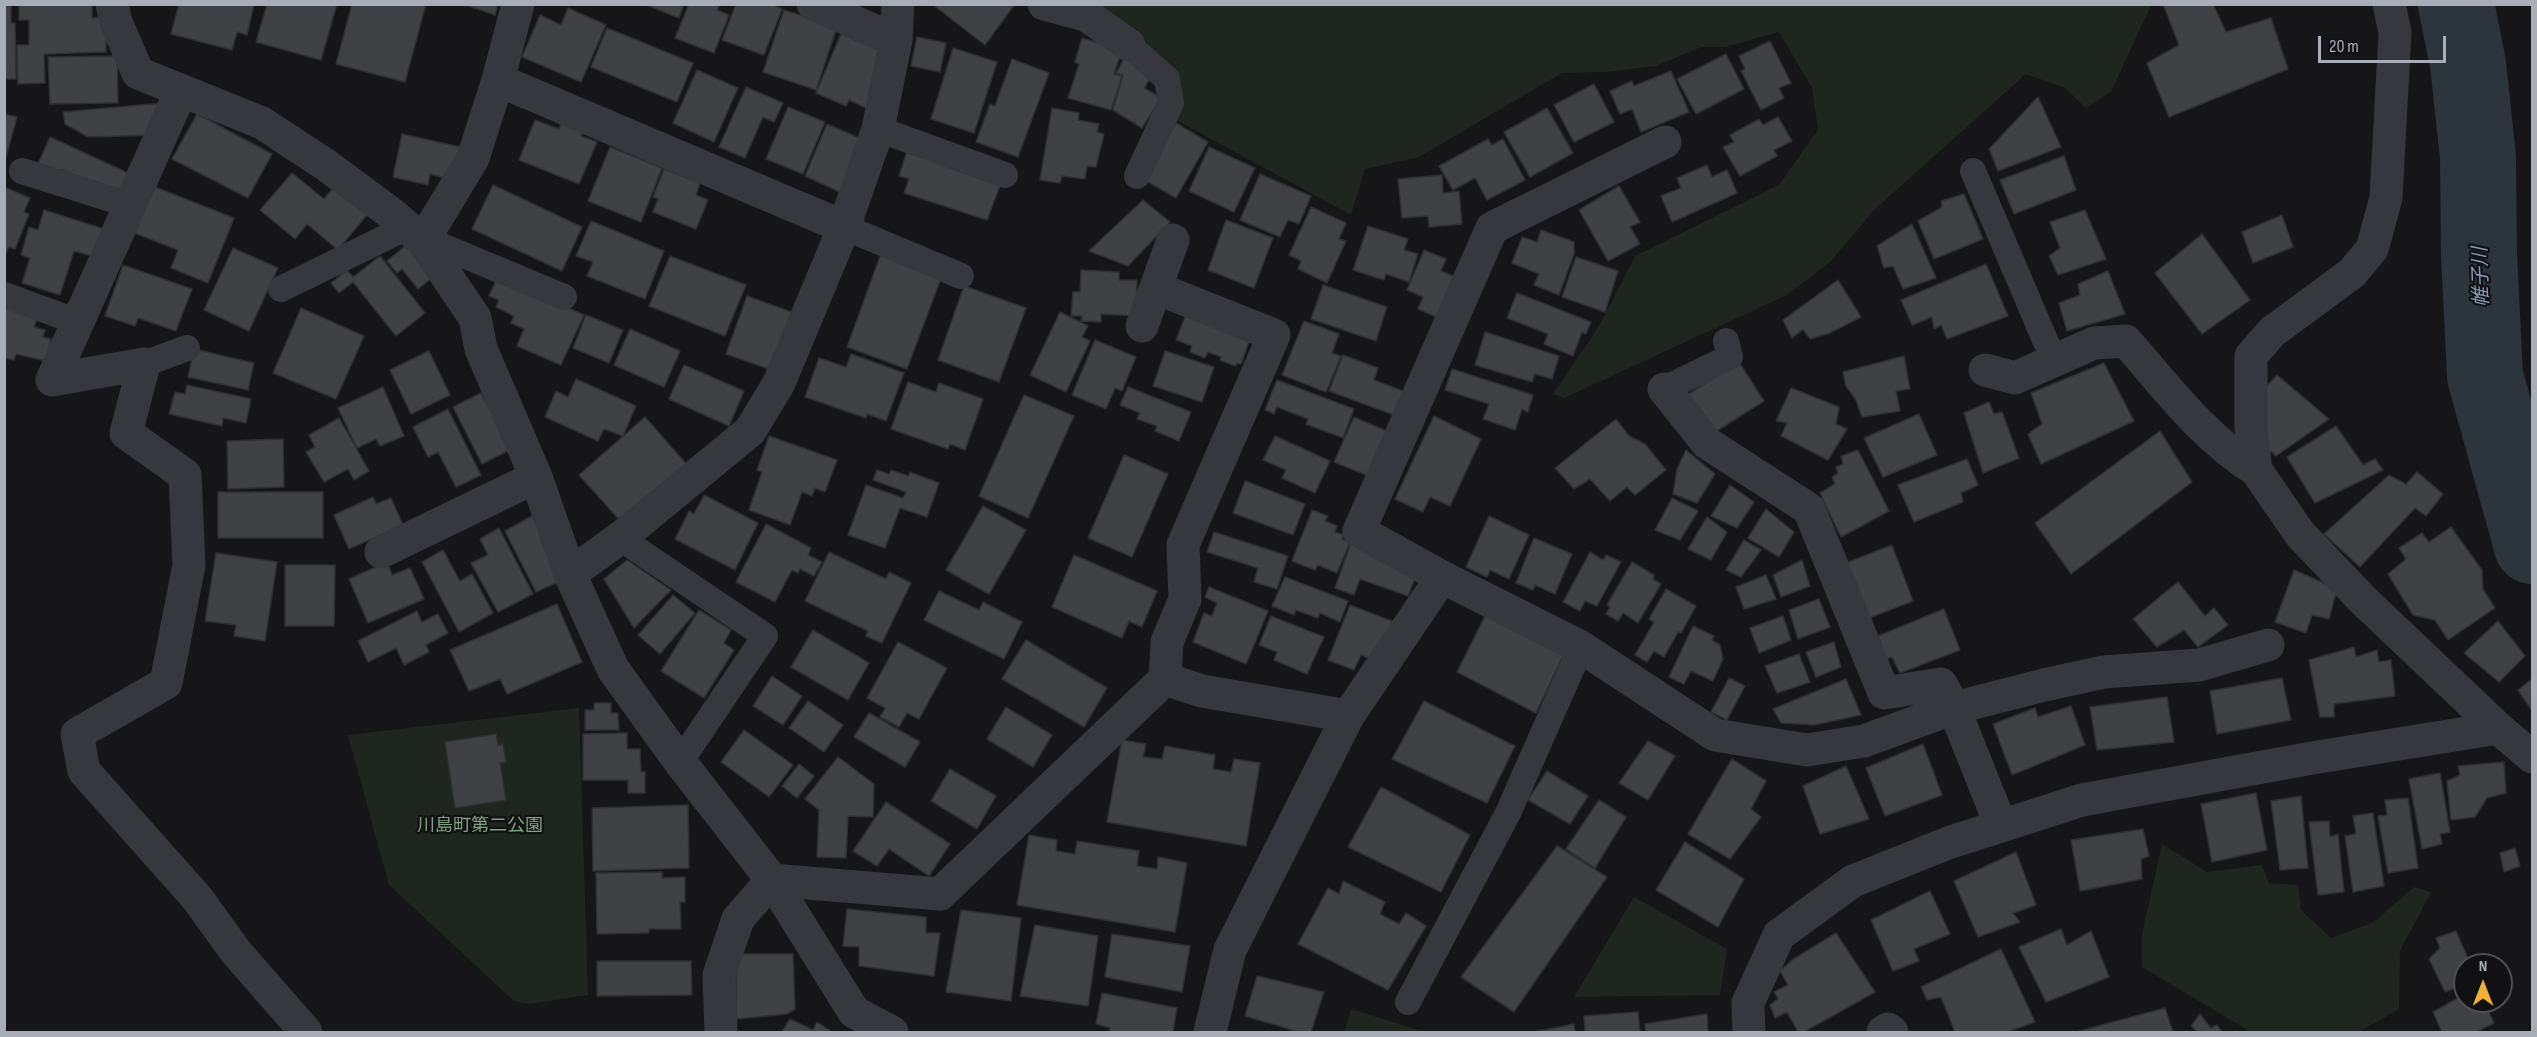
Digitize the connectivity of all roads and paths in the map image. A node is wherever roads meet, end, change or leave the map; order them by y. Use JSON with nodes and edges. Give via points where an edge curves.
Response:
{"nodes":[{"id":1,"x":112,"y":4,"type":"edge"},
{"id":2,"x":518,"y":4,"type":"edge"},
{"id":3,"x":813,"y":4,"type":"edge"},
{"id":4,"x":898,"y":4,"type":"edge"},
{"id":5,"x":1044,"y":4,"type":"edge"},
{"id":6,"x":2389,"y":4,"type":"edge"},
{"id":7,"x":896,"y":40,"type":"junction"},
{"id":8,"x":1129,"y":45,"type":"joint"},
{"id":9,"x":498,"y":80,"type":"junction"},
{"id":10,"x":180,"y":91,"type":"junction"},
{"id":11,"x":878,"y":129,"type":"junction"},
{"id":12,"x":1665,"y":142,"type":"dead end"},
{"id":13,"x":22,"y":171,"type":"dead end"},
{"id":14,"x":1973,"y":171,"type":"dead end"},
{"id":15,"x":1005,"y":175,"type":"dead end"},
{"id":16,"x":1137,"y":176,"type":"dead end"},
{"id":17,"x":130,"y":205,"type":"junction"},
{"id":18,"x":844,"y":227,"type":"junction"},
{"id":19,"x":415,"y":234,"type":"junction"},
{"id":20,"x":1173,"y":240,"type":"dead end"},
{"id":21,"x":961,"y":276,"type":"dead end"},
{"id":22,"x":1156,"y":288,"type":"junction"},
{"id":23,"x":281,"y":289,"type":"dead end"},
{"id":24,"x":4,"y":296,"type":"edge"},
{"id":25,"x":564,"y":297,"type":"dead end"},
{"id":26,"x":78,"y":322,"type":"junction"},
{"id":27,"x":1142,"y":326,"type":"dead end"},
{"id":28,"x":1726,"y":341,"type":"dead end"},
{"id":29,"x":187,"y":348,"type":"dead end"},
{"id":30,"x":2054,"y":361,"type":"junction"},
{"id":31,"x":144,"y":364,"type":"junction"},
{"id":32,"x":1985,"y":370,"type":"dead end"},
{"id":33,"x":1664,"y":389,"type":"joint"},
{"id":34,"x":2256,"y":470,"type":"junction"},
{"id":35,"x":536,"y":477,"type":"junction"},
{"id":36,"x":620,"y":538,"type":"junction"},
{"id":37,"x":381,"y":552,"type":"dead end"},
{"id":38,"x":570,"y":574,"type":"junction"},
{"id":39,"x":1442,"y":577,"type":"junction"},
{"id":40,"x":2268,"y":645,"type":"dead end"},
{"id":41,"x":1581,"y":647,"type":"junction"},
{"id":42,"x":1165,"y":679,"type":"junction"},
{"id":43,"x":1954,"y":708,"type":"junction"},
{"id":44,"x":1348,"y":716,"type":"junction"},
{"id":45,"x":2498,"y":728,"type":"junction"},
{"id":46,"x":2532,"y":757,"type":"edge"},
{"id":47,"x":680,"y":762,"type":"junction"},
{"id":48,"x":2001,"y":826,"type":"junction"},
{"id":49,"x":772,"y":880,"type":"junction"},
{"id":50,"x":1408,"y":1002,"type":"dead end"},
{"id":51,"x":306,"y":1032,"type":"edge"},
{"id":52,"x":721,"y":1032,"type":"edge"},
{"id":53,"x":892,"y":1032,"type":"edge"},
{"id":54,"x":1210,"y":1032,"type":"edge"},
{"id":55,"x":1749,"y":1032,"type":"edge"},
{"id":56,"x":1883,"y":1032,"type":"edge"},
{"id":57,"x":1892,"y":1032,"type":"edge"}],
"edges":[{"from":1,"to":10,"type":"street","via":[[138,73]]},
{"from":2,"to":9,"type":"street"},
{"from":3,"to":7,"type":"street"},
{"from":4,"to":7,"type":"street"},
{"from":5,"to":8,"type":"street","via":[[1086,15]]},
{"from":6,"to":34,"type":"street","via":[[2395,32],[2386,198],[2381,220],[2372,249],[2352,273],[2272,332],[2252,356],[2251,428]]},
{"from":7,"to":11,"type":"street"},
{"from":8,"to":16,"type":"lane","via":[[1167,79],[1171,103]]},
{"from":9,"to":18,"type":"street"},
{"from":9,"to":19,"type":"street","via":[[473,158]]},
{"from":10,"to":17,"type":"street"},
{"from":10,"to":19,"type":"street","via":[[262,123],[326,165]]},
{"from":11,"to":15,"type":"lane"},
{"from":11,"to":18,"type":"street"},
{"from":12,"to":39,"type":"street","via":[[1492,228],[1359,531]]},
{"from":13,"to":17,"type":"lane"},
{"from":14,"to":30,"type":"lane"},
{"from":17,"to":26,"type":"street"},
{"from":18,"to":21,"type":"lane"},
{"from":18,"to":36,"type":"street","via":[[779,383],[750,431]]},
{"from":19,"to":23,"type":"lane"},
{"from":19,"to":25,"type":"lane"},
{"from":19,"to":35,"type":"street","via":[[475,318],[481,349]]},
{"from":20,"to":22,"type":"street"},
{"from":22,"to":27,"type":"street"},
{"from":22,"to":42,"type":"street","via":[[1274,335],[1183,545],[1185,599],[1167,642]]},
{"from":24,"to":26,"type":"lane"},
{"from":26,"to":31,"type":"street","via":[[52,380]]},
{"from":28,"to":33,"type":"lane","via":[[1730,357]]},
{"from":29,"to":31,"type":"lane"},
{"from":30,"to":32,"type":"street","via":[[2015,378]]},
{"from":30,"to":34,"type":"street","via":[[2094,344],[2126,341],[2230,454]]},
{"from":31,"to":51,"type":"street","via":[[126,433],[184,475],[189,565],[166,683],[77,734],[84,771],[197,898],[236,952]]},
{"from":33,"to":43,"type":"street","via":[[1707,443],[1809,509],[1884,693],[1941,684]]},
{"from":34,"to":45,"type":"street","via":[[2300,534],[2364,601]]},
{"from":35,"to":37,"type":"street"},
{"from":35,"to":38,"type":"street"},
{"from":36,"to":38,"type":"street"},
{"from":36,"to":47,"type":"lane","via":[[765,636]]},
{"from":38,"to":47,"type":"street","via":[[614,669]]},
{"from":39,"to":41,"type":"street"},
{"from":39,"to":44,"type":"street"},
{"from":40,"to":43,"type":"street","via":[[2199,665],[2104,672]]},
{"from":41,"to":43,"type":"street","via":[[1715,735],[1808,750],[1864,741]]},
{"from":41,"to":50,"type":"lane","via":[[1508,813]]},
{"from":42,"to":44,"type":"street","via":[[1202,691]]},
{"from":42,"to":49,"type":"street","via":[[940,894]]},
{"from":43,"to":48,"type":"street"},
{"from":44,"to":54,"type":"street","via":[[1230,950]]},
{"from":45,"to":46,"type":"street"},
{"from":45,"to":48,"type":"street","via":[[2082,800]]},
{"from":47,"to":49,"type":"street"},
{"from":48,"to":55,"type":"street","via":[[1853,881],[1779,935],[1748,1003]]},
{"from":49,"to":52,"type":"street","via":[[738,919],[719,975]]},
{"from":49,"to":53,"type":"street","via":[[854,1012]]},
{"from":56,"to":57,"type":"street"}]}
